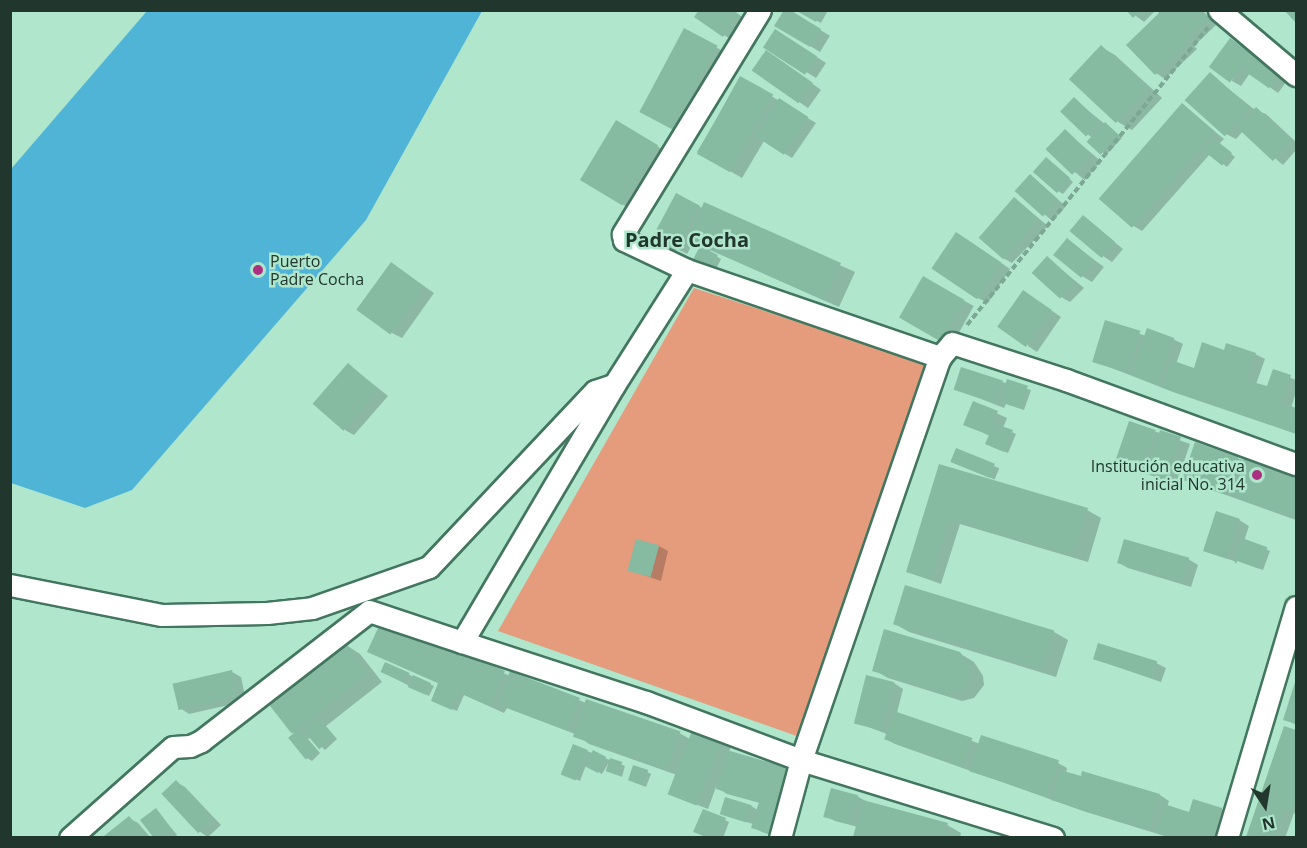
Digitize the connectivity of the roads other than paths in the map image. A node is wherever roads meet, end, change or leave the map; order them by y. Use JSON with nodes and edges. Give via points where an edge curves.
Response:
{"nodes":[{"id":1,"x":760,"y":10,"type":"edge"},
{"id":2,"x":1220,"y":11,"type":"edge"},
{"id":3,"x":1296,"y":75,"type":"edge"},
{"id":4,"x":687,"y":270,"type":"junction"},
{"id":5,"x":946,"y":350,"type":"junction"},
{"id":6,"x":614,"y":385,"type":"junction"},
{"id":7,"x":1296,"y":464,"type":"edge"},
{"id":8,"x":10,"y":585,"type":"edge"},
{"id":9,"x":1296,"y":607,"type":"edge"},
{"id":10,"x":462,"y":642,"type":"junction"},
{"id":11,"x":801,"y":760,"type":"junction"},
{"id":12,"x":70,"y":837,"type":"edge"},
{"id":13,"x":780,"y":837,"type":"edge"},
{"id":14,"x":1053,"y":837,"type":"edge"},
{"id":15,"x":1227,"y":837,"type":"edge"}],
"edges":[{"from":1,"to":4,"type":"street","via":[[623,234],[629,244]]},
{"from":2,"to":3,"type":"street"},
{"from":4,"to":5,"type":"street"},
{"from":4,"to":6,"type":"street"},
{"from":5,"to":7,"type":"street","via":[[1066,380]]},
{"from":5,"to":11,"type":"street"},
{"from":6,"to":8,"type":"street","via":[[595,391],[429,567],[312,608],[162,615]]},
{"from":6,"to":10,"type":"street"},
{"from":9,"to":15,"type":"street"},
{"from":10,"to":11,"type":"street","via":[[646,702]]},
{"from":10,"to":12,"type":"street","via":[[369,611],[201,741],[173,747]]},
{"from":11,"to":13,"type":"street"},
{"from":11,"to":14,"type":"street"}]}
